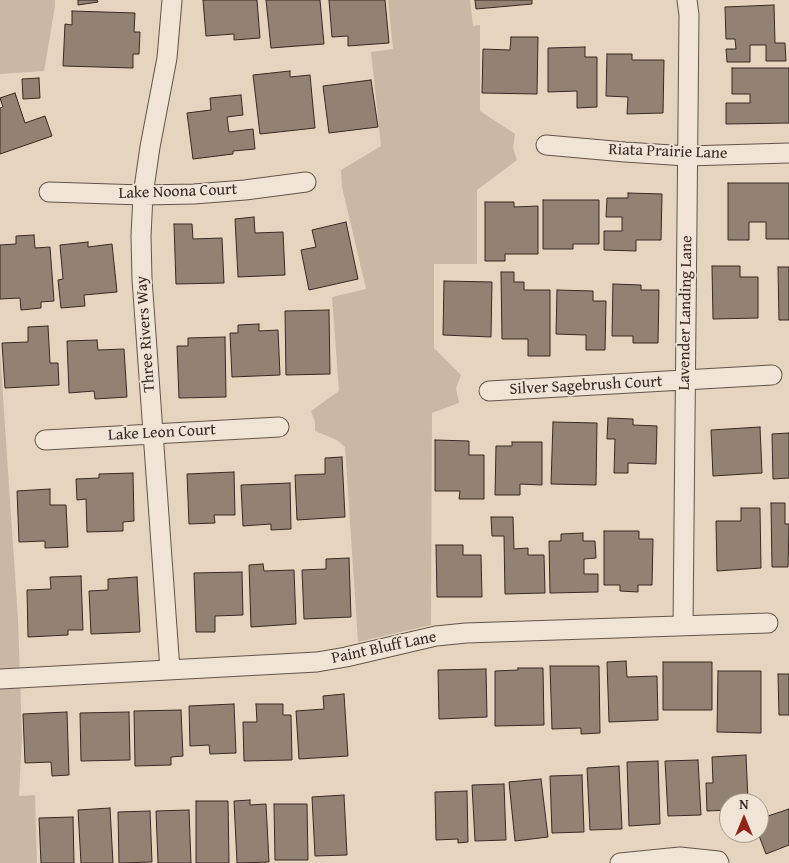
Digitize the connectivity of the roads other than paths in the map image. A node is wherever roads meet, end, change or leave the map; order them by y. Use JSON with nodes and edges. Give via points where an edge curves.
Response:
{"nodes":[{"id":1,"x":172,"y":0,"type":"edge"},
{"id":2,"x":687,"y":0,"type":"edge"},
{"id":3,"x":546,"y":145,"type":"dead end"},
{"id":4,"x":789,"y":153,"type":"edge"},
{"id":5,"x":687,"y":156,"type":"junction"},
{"id":6,"x":306,"y":182,"type":"dead end"},
{"id":7,"x":49,"y":192,"type":"dead end"},
{"id":8,"x":143,"y":195,"type":"junction"},
{"id":9,"x":772,"y":375,"type":"dead end"},
{"id":10,"x":685,"y":380,"type":"junction"},
{"id":11,"x":489,"y":391,"type":"dead end"},
{"id":12,"x":279,"y":427,"type":"dead end"},
{"id":13,"x":153,"y":434,"type":"junction"},
{"id":14,"x":45,"y":440,"type":"dead end"},
{"id":15,"x":768,"y":623,"type":"dead end"},
{"id":16,"x":682,"y":626,"type":"junction"},
{"id":17,"x":170,"y":670,"type":"junction"},
{"id":18,"x":0,"y":679,"type":"edge"},
{"id":19,"x":718,"y":862,"type":"edge"},
{"id":20,"x":620,"y":863,"type":"edge"}],
"edges":[{"from":1,"to":8,"type":"street","name":"Three Rivers Way","via":[[167,58]]},
{"from":2,"to":5,"type":"street","name":"Lavender Landing Lane"},
{"from":3,"to":5,"type":"street","name":"Riata Prairie Lane"},
{"from":4,"to":5,"type":"street","name":"Riata Prairie Lane"},
{"from":5,"to":10,"type":"street","name":"Lavender Landing Lane"},
{"from":6,"to":8,"type":"street","name":"Lake Noona Court","via":[[245,190]]},
{"from":7,"to":8,"type":"street","name":"Lake Noona Court"},
{"from":8,"to":13,"type":"street","name":"Three Rivers Way","via":[[142,279]]},
{"from":9,"to":10,"type":"street","name":"Silver Sagebrush Court"},
{"from":10,"to":11,"type":"street","name":"Silver Sagebrush Court"},
{"from":10,"to":16,"type":"street","name":"Lavender Landing Lane"},
{"from":12,"to":13,"type":"street","name":"Lake Leon Court"},
{"from":13,"to":14,"type":"street","name":"Lake Leon Court"},
{"from":13,"to":17,"type":"street","name":"Three Rivers Way"},
{"from":15,"to":16,"type":"street","name":"Paint Bluff Lane"},
{"from":16,"to":17,"type":"street","name":"Paint Bluff Lane","via":[[456,634],[317,662]]},
{"from":17,"to":18,"type":"street","name":"Paint Bluff Lane"},
{"from":19,"to":20,"type":"street","via":[[680,857]]}]}
